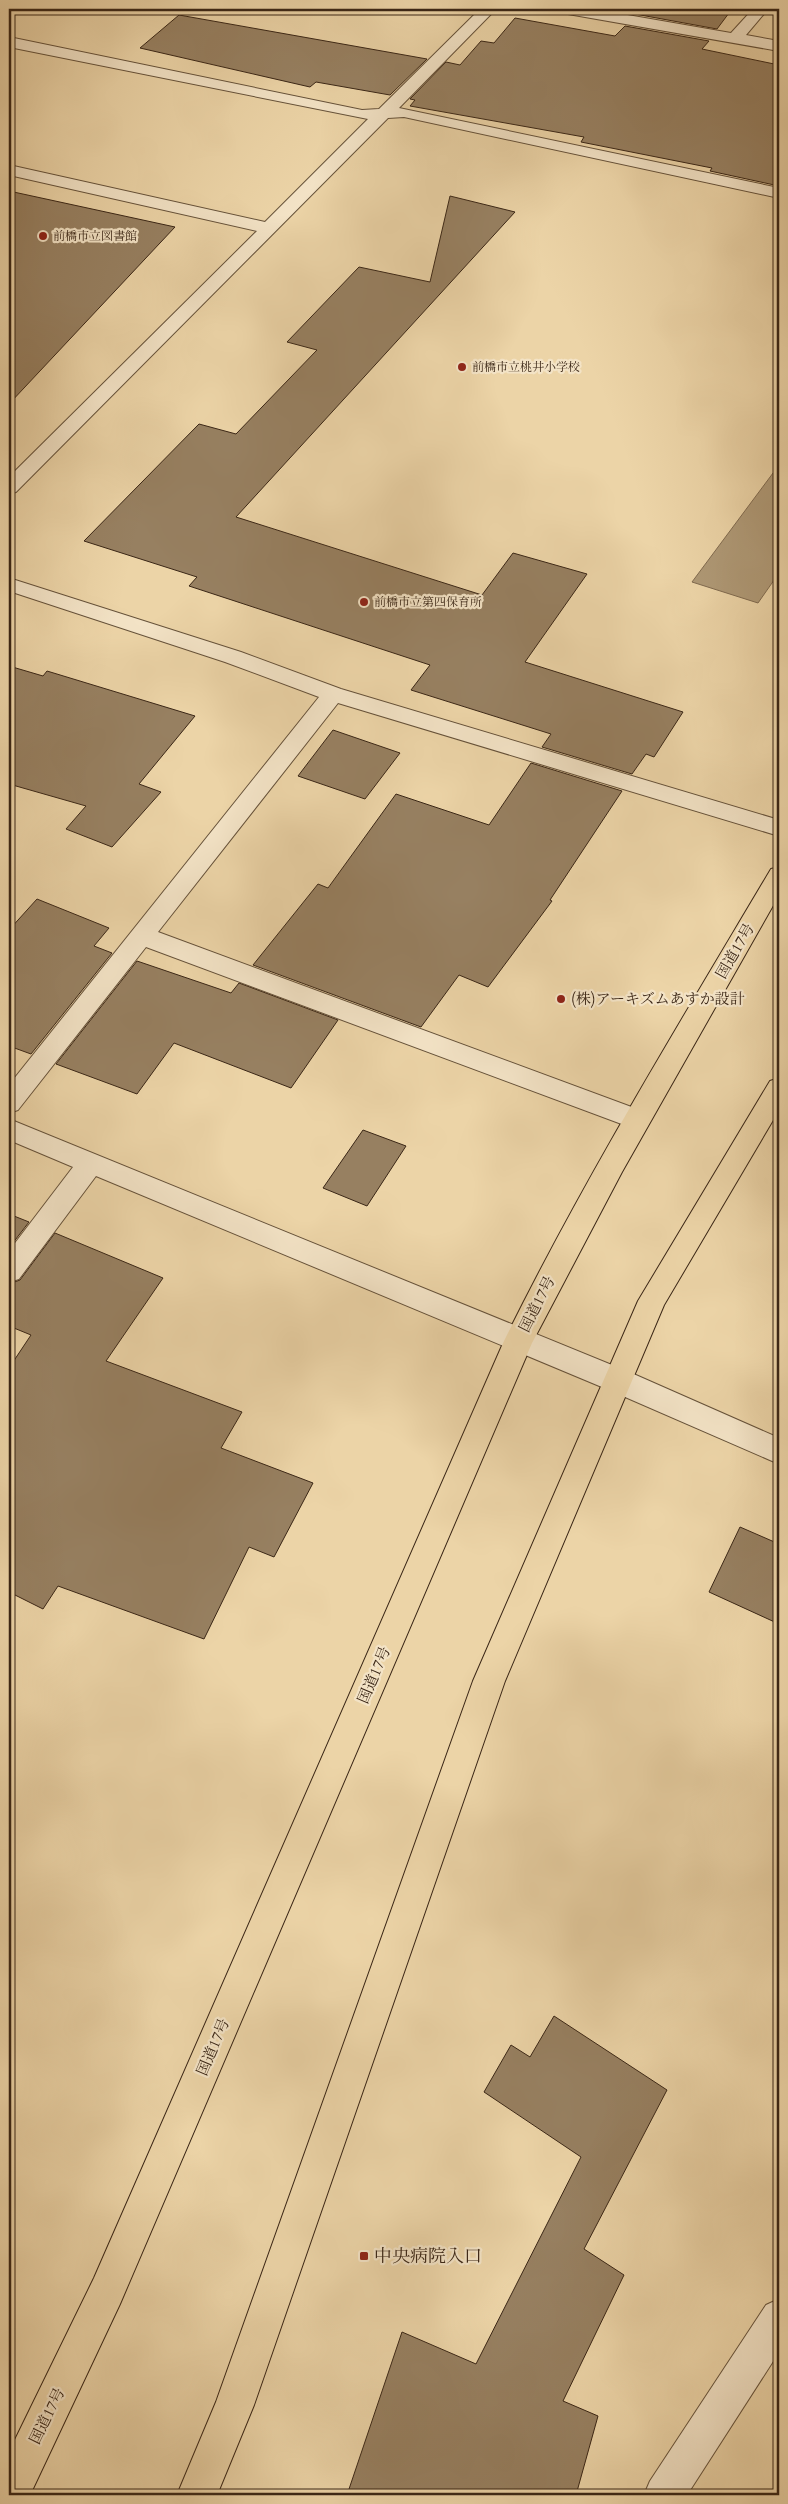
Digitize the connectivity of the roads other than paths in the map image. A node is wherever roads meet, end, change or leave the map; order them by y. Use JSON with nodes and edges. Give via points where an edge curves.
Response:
{"nodes":[{"id":1,"x":488,"y":9,"type":"edge"},
{"id":2,"x":568,"y":9,"type":"edge"},
{"id":3,"x":761,"y":9,"type":"edge"},
{"id":4,"x":735,"y":38,"type":"junction"},
{"id":5,"x":9,"y":42,"type":"edge"},
{"id":6,"x":779,"y":46,"type":"edge"},
{"id":7,"x":380,"y":115,"type":"junction"},
{"id":8,"x":9,"y":170,"type":"edge"},
{"id":9,"x":779,"y":193,"type":"edge"},
{"id":10,"x":268,"y":228,"type":"junction"},
{"id":11,"x":9,"y":488,"type":"edge"},
{"id":12,"x":9,"y":584,"type":"edge"},
{"id":13,"x":333,"y":694,"type":"junction"},
{"id":14,"x":779,"y":828,"type":"edge"},
{"id":15,"x":779,"y":875,"type":"edge"},
{"id":16,"x":143,"y":936,"type":"junction"},
{"id":17,"x":779,"y":1088,"type":"edge"},
{"id":18,"x":9,"y":1103,"type":"edge"},
{"id":19,"x":636,"y":1119,"type":"junction"},
{"id":20,"x":9,"y":1129,"type":"edge"},
{"id":21,"x":90,"y":1164,"type":"junction"},
{"id":22,"x":9,"y":1271,"type":"edge"},
{"id":23,"x":518,"y":1341,"type":"junction"},
{"id":24,"x":619,"y":1381,"type":"junction"},
{"id":25,"x":779,"y":1450,"type":"edge"},
{"id":26,"x":779,"y":2318,"type":"edge"},
{"id":27,"x":9,"y":2495,"type":"edge"},
{"id":28,"x":197,"y":2495,"type":"edge"},
{"id":29,"x":664,"y":2495,"type":"edge"}],
"edges":[{"from":1,"to":7,"type":"street"},
{"from":2,"to":4,"type":"street"},
{"from":3,"to":4,"type":"street"},
{"from":4,"to":6,"type":"street"},
{"from":5,"to":7,"type":"street","via":[[362,115]]},
{"from":7,"to":9,"type":"street","via":[[404,112]]},
{"from":7,"to":10,"type":"street"},
{"from":8,"to":10,"type":"street"},
{"from":10,"to":11,"type":"street"},
{"from":12,"to":13,"type":"street","via":[[233,657]]},
{"from":13,"to":14,"type":"street"},
{"from":13,"to":16,"type":"street"},
{"from":15,"to":19,"type":"highway","name":"国道17号"},
{"from":16,"to":18,"type":"street"},
{"from":16,"to":19,"type":"street"},
{"from":17,"to":24,"type":"highway","via":[[652,1301]]},
{"from":19,"to":23,"type":"highway","name":"国道17号"},
{"from":20,"to":21,"type":"street"},
{"from":21,"to":22,"type":"street"},
{"from":21,"to":23,"type":"street"},
{"from":23,"to":24,"type":"street"},
{"from":23,"to":27,"type":"highway","name":"国道17号","via":[[108,2291]]},
{"from":24,"to":25,"type":"street"},
{"from":24,"to":28,"type":"highway","via":[[490,1681],[235,2405]]},
{"from":26,"to":29,"type":"street"}]}
